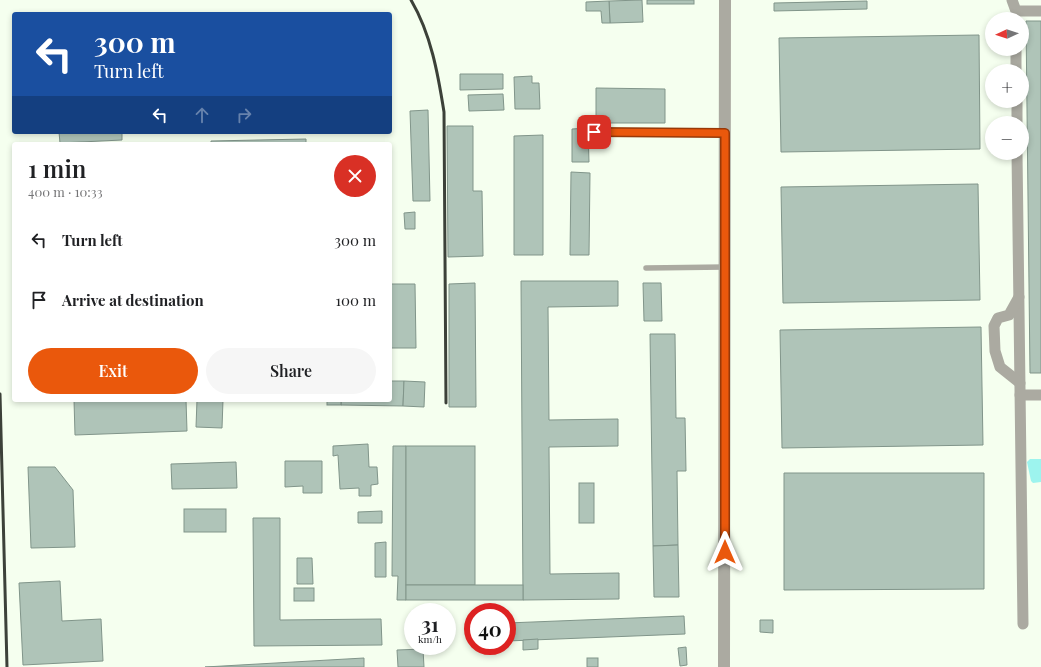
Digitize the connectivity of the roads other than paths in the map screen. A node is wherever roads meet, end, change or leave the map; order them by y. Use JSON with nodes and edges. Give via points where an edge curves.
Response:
{"nodes":[{"id":1,"x":725,"y":0,"type":"edge"},
{"id":2,"x":1012,"y":0,"type":"edge"},
{"id":3,"x":1041,"y":10,"type":"edge"},
{"id":4,"x":1015,"y":12,"type":"edge"},
{"id":5,"x":1029,"y":12,"type":"edge"},
{"id":6,"x":594,"y":132,"type":"dead end"},
{"id":7,"x":725,"y":133,"type":"junction"},
{"id":8,"x":1017,"y":160,"type":"edge"},
{"id":9,"x":725,"y":267,"type":"junction"},
{"id":10,"x":646,"y":268,"type":"dead end"},
{"id":11,"x":1019,"y":297,"type":"junction"},
{"id":12,"x":1020,"y":383,"type":"junction"},
{"id":13,"x":1020,"y":395,"type":"junction"},
{"id":14,"x":1041,"y":395,"type":"edge"},
{"id":15,"x":1023,"y":624,"type":"dead end"},
{"id":16,"x":724,"y":667,"type":"edge"}],
"edges":[{"from":1,"to":7,"type":"street"},
{"from":2,"to":4,"type":"street"},
{"from":3,"to":5,"type":"street"},
{"from":6,"to":7,"type":"lane"},
{"from":7,"to":9,"type":"street"},
{"from":8,"to":11,"type":"street"},
{"from":9,"to":10,"type":"lane"},
{"from":9,"to":16,"type":"street"},
{"from":11,"to":12,"type":"street"},
{"from":11,"to":12,"type":"street","via":[[1009,315],[998,318],[994,326],[994,351],[1000,368]]},
{"from":12,"to":13,"type":"street"},
{"from":13,"to":14,"type":"street"},
{"from":13,"to":15,"type":"street"}]}
